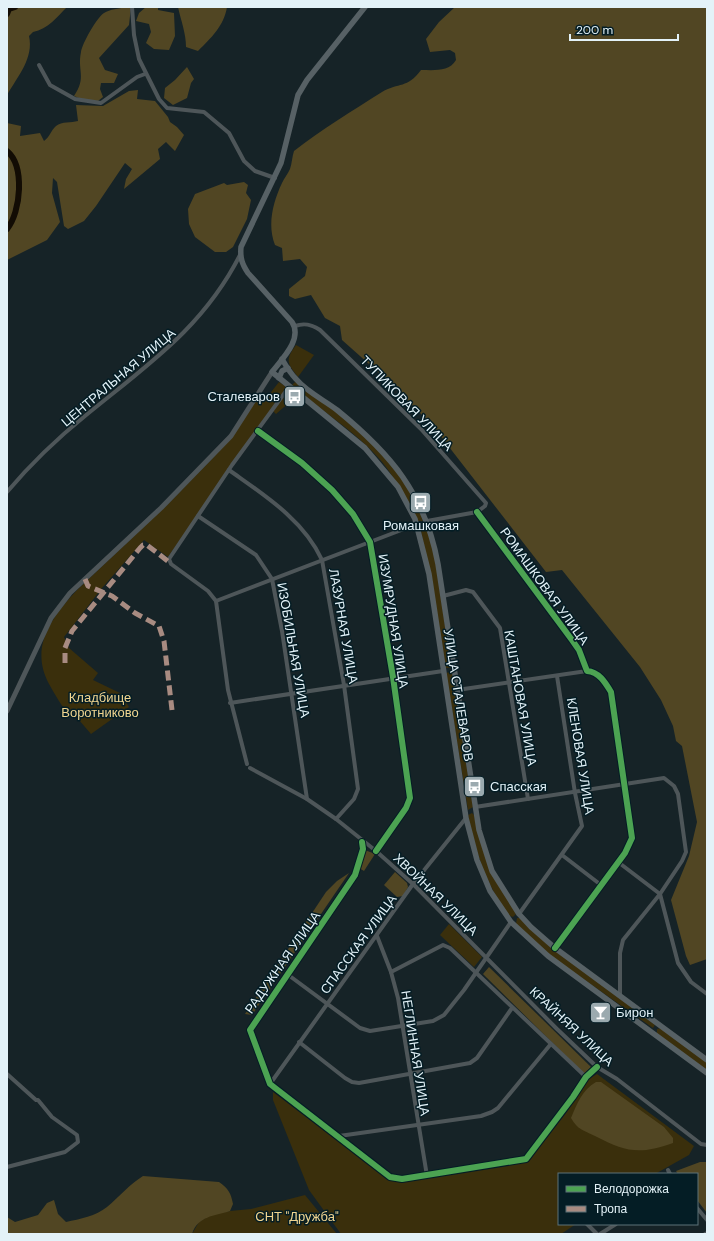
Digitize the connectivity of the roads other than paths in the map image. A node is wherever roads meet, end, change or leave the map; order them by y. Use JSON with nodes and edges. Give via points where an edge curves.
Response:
{"nodes":[{"id":1,"x":132,"y":7,"type":"edge"},
{"id":2,"x":365,"y":7,"type":"edge"},
{"id":3,"x":39,"y":65,"type":"dead end"},
{"id":4,"x":145,"y":74,"type":"junction"},
{"id":5,"x":275,"y":178,"type":"junction"},
{"id":6,"x":240,"y":255,"type":"junction"},
{"id":7,"x":295,"y":326,"type":"junction"},
{"id":8,"x":282,"y":359,"type":"junction"},
{"id":9,"x":288,"y":368,"type":"junction"},
{"id":10,"x":272,"y":372,"type":"junction"},
{"id":11,"x":279,"y":378,"type":"junction"},
{"id":12,"x":296,"y":379,"type":"junction"},
{"id":13,"x":289,"y":387,"type":"junction"},
{"id":14,"x":258,"y":431,"type":"junction"},
{"id":15,"x":229,"y":470,"type":"junction"},
{"id":16,"x":7,"y":492,"type":"edge"},
{"id":17,"x":477,"y":512,"type":"junction"},
{"id":18,"x":198,"y":516,"type":"junction"},
{"id":19,"x":427,"y":521,"type":"junction"},
{"id":20,"x":417,"y":524,"type":"junction"},
{"id":21,"x":370,"y":542,"type":"junction"},
{"id":22,"x":322,"y":560,"type":"junction"},
{"id":23,"x":272,"y":579,"type":"junction"},
{"id":24,"x":443,"y":596,"type":"junction"},
{"id":25,"x":216,"y":601,"type":"junction"},
{"id":26,"x":453,"y":669,"type":"junction"},
{"id":27,"x":443,"y":671,"type":"junction"},
{"id":28,"x":587,"y":671,"type":"junction"},
{"id":29,"x":557,"y":676,"type":"junction"},
{"id":30,"x":393,"y":677,"type":"junction"},
{"id":31,"x":509,"y":682,"type":"junction"},
{"id":32,"x":344,"y":685,"type":"junction"},
{"id":33,"x":457,"y":690,"type":"junction"},
{"id":34,"x":291,"y":694,"type":"junction"},
{"id":35,"x":230,"y":703,"type":"junction"},
{"id":36,"x":7,"y":711,"type":"edge"},
{"id":37,"x":624,"y":784,"type":"junction"},
{"id":38,"x":575,"y":793,"type":"junction"},
{"id":39,"x":307,"y":799,"type":"junction"},
{"id":40,"x":528,"y":799,"type":"junction"},
{"id":41,"x":475,"y":809,"type":"junction"},
{"id":42,"x":466,"y":815,"type":"junction"},
{"id":43,"x":336,"y":819,"type":"junction"},
{"id":44,"x":362,"y":842,"type":"junction"},
{"id":45,"x":376,"y":851,"type":"junction"},
{"id":46,"x":562,"y":855,"type":"junction"},
{"id":47,"x":618,"y":862,"type":"junction"},
{"id":48,"x":413,"y":884,"type":"junction"},
{"id":49,"x":601,"y":885,"type":"junction"},
{"id":50,"x":660,"y":894,"type":"junction"},
{"id":51,"x":519,"y":914,"type":"junction"},
{"id":52,"x":511,"y":922,"type":"junction"},
{"id":53,"x":377,"y":936,"type":"junction"},
{"id":54,"x":555,"y":948,"type":"junction"},
{"id":55,"x":486,"y":958,"type":"junction"},
{"id":56,"x":392,"y":972,"type":"junction"},
{"id":57,"x":477,"y":972,"type":"junction"},
{"id":58,"x":287,"y":974,"type":"junction"},
{"id":59,"x":707,"y":994,"type":"edge"},
{"id":60,"x":620,"y":996,"type":"junction"},
{"id":61,"x":326,"y":1004,"type":"junction"},
{"id":62,"x":512,"y":1008,"type":"junction"},
{"id":63,"x":658,"y":1024,"type":"junction"},
{"id":64,"x":402,"y":1025,"type":"junction"},
{"id":65,"x":652,"y":1033,"type":"junction"},
{"id":66,"x":299,"y":1042,"type":"junction"},
{"id":67,"x":550,"y":1045,"type":"junction"},
{"id":68,"x":707,"y":1060,"type":"edge"},
{"id":69,"x":597,"y":1066,"type":"junction"},
{"id":70,"x":707,"y":1073,"type":"edge"},
{"id":71,"x":7,"y":1074,"type":"edge"},
{"id":72,"x":410,"y":1074,"type":"junction"},
{"id":73,"x":586,"y":1077,"type":"junction"},
{"id":74,"x":270,"y":1084,"type":"junction"},
{"id":75,"x":418,"y":1125,"type":"junction"},
{"id":76,"x":339,"y":1136,"type":"junction"},
{"id":77,"x":707,"y":1145,"type":"edge"},
{"id":78,"x":7,"y":1167,"type":"edge"},
{"id":79,"x":427,"y":1176,"type":"junction"},
{"id":80,"x":698,"y":1209,"type":"edge"},
{"id":81,"x":707,"y":1220,"type":"edge"},
{"id":82,"x":588,"y":1225,"type":"edge"},
{"id":83,"x":614,"y":1225,"type":"edge"},
{"id":84,"x":597,"y":1234,"type":"edge"},
{"id":85,"x":600,"y":1234,"type":"edge"}],
"edges":[{"from":1,"to":4,"type":"street","via":[[134,36]]},
{"from":2,"to":5,"type":"main road","via":[[298,95]]},
{"from":3,"to":4,"type":"street","via":[[50,85],[75,99],[101,103],[136,77]]},
{"from":4,"to":5,"type":"street","via":[[159,99],[168,108],[204,112],[229,133],[244,161],[254,171]]},
{"from":5,"to":6,"type":"main road","via":[[245,236]]},
{"from":6,"to":7,"type":"main road","via":[[248,273]]},
{"from":6,"to":16,"type":"street","name":"ЦЕНТРАЛЬНАЯ УЛИЦА","via":[[224,285],[180,338],[84,417]]},
{"from":7,"to":8,"type":"main road","via":[[294,342]]},
{"from":7,"to":17,"type":"street","name":"ТУПИКОВАЯ УЛИЦА","via":[[313,325],[320,330],[399,406],[486,502]]},
{"from":8,"to":9,"type":"main road","name":"УЛИЦА СТАЛЕВАРОВ"},
{"from":8,"to":10,"type":"main road"},
{"from":9,"to":11,"type":"main road","via":[[282,371]]},
{"from":9,"to":12,"type":"main road","name":"УЛИЦА СТАЛЕВАРОВ"},
{"from":10,"to":11,"type":"main road","name":"УЛИЦА СТАЛЕВАРОВ"},
{"from":10,"to":36,"type":"street","via":[[231,436],[161,508],[70,593],[51,618]]},
{"from":11,"to":13,"type":"main road","name":"УЛИЦА СТАЛЕВАРОВ"},
{"from":12,"to":13,"type":"main road"},
{"from":12,"to":19,"type":"main road","name":"УЛИЦА СТАЛЕВАРОВ","via":[[361,430],[386,454],[410,488]]},
{"from":13,"to":14,"type":"street"},
{"from":13,"to":20,"type":"main road","name":"УЛИЦА СТАЛЕВАРОВ","via":[[354,437],[374,457],[398,487]]},
{"from":14,"to":15,"type":"street"},
{"from":14,"to":21,"type":"street","name":"ИЗУМРУДНАЯ УЛИЦА","via":[[302,463],[332,490],[353,514]]},
{"from":15,"to":18,"type":"street"},
{"from":15,"to":22,"type":"street","name":"ЛАЗУРНАЯ УЛИЦА","via":[[299,525],[316,546]]},
{"from":17,"to":19,"type":"street"},
{"from":17,"to":28,"type":"street","name":"РОМАШКОВАЯ УЛИЦА","via":[[576,645]]},
{"from":18,"to":23,"type":"street","name":"ИЗОБИЛЬНАЯ УЛИЦА","via":[[253,552],[262,561]]},
{"from":18,"to":25,"type":"street","via":[[170,556],[169,562],[208,591]]},
{"from":19,"to":20,"type":"main road"},
{"from":19,"to":24,"type":"main road","name":"УЛИЦА СТАЛЕВАРОВ"},
{"from":20,"to":21,"type":"street"},
{"from":20,"to":27,"type":"main road","name":"УЛИЦА СТАЛЕВАРОВ","via":[[429,574]]},
{"from":21,"to":22,"type":"street"},
{"from":21,"to":30,"type":"street","name":"ИЗУМРУДНАЯ УЛИЦА"},
{"from":22,"to":23,"type":"street"},
{"from":22,"to":32,"type":"street","name":"ЛАЗУРНАЯ УЛИЦА"},
{"from":23,"to":25,"type":"street"},
{"from":23,"to":34,"type":"street","name":"ИЗОБИЛЬНАЯ УЛИЦА"},
{"from":24,"to":26,"type":"main road","name":"УЛИЦА СТАЛЕВАРОВ"},
{"from":24,"to":31,"type":"street","name":"КАШТАНОВАЯ УЛИЦА","via":[[466,590],[473,592],[497,621],[502,635]]},
{"from":25,"to":35,"type":"street","name":"ХВОЙНАЯ УЛИЦА"},
{"from":26,"to":27,"type":"main road"},
{"from":26,"to":33,"type":"main road","name":"УЛИЦА СТАЛЕВАРОВ"},
{"from":27,"to":30,"type":"street"},
{"from":27,"to":42,"type":"main road","name":"УЛИЦА СТАЛЕВАРОВ"},
{"from":28,"to":29,"type":"street"},
{"from":28,"to":37,"type":"street","via":[[599,676],[611,692]]},
{"from":29,"to":31,"type":"street"},
{"from":29,"to":38,"type":"street","name":"КЛЕНОВАЯ УЛИЦА"},
{"from":30,"to":32,"type":"street"},
{"from":30,"to":45,"type":"street","name":"ИЗУМРУДНАЯ УЛИЦА","via":[[410,798],[406,808]]},
{"from":31,"to":33,"type":"street"},
{"from":31,"to":40,"type":"street","name":"КАШТАНОВАЯ УЛИЦА"},
{"from":32,"to":34,"type":"street"},
{"from":32,"to":43,"type":"street","name":"ЛАЗУРНАЯ УЛИЦА","via":[[358,789],[354,799]]},
{"from":33,"to":41,"type":"main road","name":"УЛИЦА СТАЛЕВАРОВ"},
{"from":34,"to":35,"type":"street"},
{"from":34,"to":39,"type":"street","name":"ИЗОБИЛЬНАЯ УЛИЦА"},
{"from":35,"to":39,"type":"street","name":"ХВОЙНАЯ УЛИЦА","via":[[248,766]]},
{"from":37,"to":38,"type":"street"},
{"from":37,"to":47,"type":"street","via":[[632,838]]},
{"from":37,"to":50,"type":"street","via":[[664,778],[674,786],[678,794],[686,852]]},
{"from":38,"to":40,"type":"street"},
{"from":38,"to":46,"type":"street","name":"КЛЕНОВАЯ УЛИЦА","via":[[582,826]]},
{"from":39,"to":43,"type":"street","name":"ХВОЙНАЯ УЛИЦА"},
{"from":40,"to":41,"type":"street"},
{"from":41,"to":42,"type":"main road"},
{"from":41,"to":51,"type":"main road","name":"УЛИЦА СТАЛЕВАРОВ","via":[[492,871]]},
{"from":42,"to":48,"type":"street","name":"СПАССКАЯ УЛИЦА"},
{"from":42,"to":52,"type":"main road","name":"УЛИЦА СТАЛЕВАРОВ","via":[[475,854],[486,882]]},
{"from":43,"to":44,"type":"street","name":"ХВОЙНАЯ УЛИЦА"},
{"from":44,"to":45,"type":"street","name":"ХВОЙНАЯ УЛИЦА"},
{"from":44,"to":58,"type":"street","name":"РАДУЖНАЯ УЛИЦА","via":[[363,849],[355,875]]},
{"from":45,"to":48,"type":"street","name":"ХВОЙНАЯ УЛИЦА"},
{"from":46,"to":49,"type":"street"},
{"from":46,"to":51,"type":"street","name":"КЛЕНОВАЯ УЛИЦА"},
{"from":47,"to":49,"type":"street"},
{"from":47,"to":50,"type":"street"},
{"from":48,"to":53,"type":"street","name":"СПАССКАЯ УЛИЦА"},
{"from":48,"to":55,"type":"street","name":"ХВОЙНАЯ УЛИЦА"},
{"from":49,"to":54,"type":"street"},
{"from":50,"to":59,"type":"street","via":[[678,962],[691,982]]},
{"from":50,"to":60,"type":"street","via":[[623,940],[620,953]]},
{"from":51,"to":52,"type":"main road"},
{"from":51,"to":54,"type":"main road","name":"УЛИЦА СТАЛЕВАРОВ"},
{"from":52,"to":55,"type":"street"},
{"from":52,"to":65,"type":"main road","name":"УЛИЦА СТАЛЕВАРОВ","via":[[548,956]]},
{"from":53,"to":56,"type":"street","name":"НЕГЛИННАЯ УЛИЦА"},
{"from":53,"to":61,"type":"street","name":"СПАССКАЯ УЛИЦА"},
{"from":54,"to":60,"type":"main road","name":"УЛИЦА СТАЛЕВАРОВ"},
{"from":55,"to":57,"type":"street"},
{"from":55,"to":69,"type":"street","name":"КРАЙНЯЯ УЛИЦА"},
{"from":56,"to":57,"type":"street","via":[[442,945],[450,948]]},
{"from":56,"to":64,"type":"street","name":"НЕГЛИННАЯ УЛИЦА"},
{"from":57,"to":62,"type":"street"},
{"from":57,"to":64,"type":"street","via":[[439,1019]]},
{"from":58,"to":61,"type":"street"},
{"from":58,"to":74,"type":"street","name":"РАДУЖНАЯ УЛИЦА","via":[[250,1030]]},
{"from":60,"to":63,"type":"main road","name":"УЛИЦА СТАЛЕВАРОВ"},
{"from":61,"to":64,"type":"street","via":[[360,1028],[370,1031]]},
{"from":61,"to":66,"type":"street","name":"СПАССКАЯ УЛИЦА"},
{"from":62,"to":67,"type":"street"},
{"from":62,"to":72,"type":"street","via":[[477,1058],[470,1063]]},
{"from":63,"to":65,"type":"main road"},
{"from":63,"to":68,"type":"main road","name":"УЛИЦА СТАЛЕВАРОВ"},
{"from":64,"to":72,"type":"street","name":"НЕГЛИННАЯ УЛИЦА"},
{"from":65,"to":70,"type":"main road","name":"УЛИЦА СТАЛЕВАРОВ"},
{"from":66,"to":72,"type":"street","via":[[352,1082],[360,1083]]},
{"from":66,"to":74,"type":"street","name":"СПАССКАЯ УЛИЦА"},
{"from":67,"to":73,"type":"street"},
{"from":67,"to":75,"type":"street","via":[[503,1103],[492,1112]]},
{"from":69,"to":73,"type":"street"},
{"from":69,"to":77,"type":"street","name":"КРАЙНЯЯ УЛИЦА","via":[[702,1144]]},
{"from":71,"to":78,"type":"street","via":[[38,1100],[52,1117],[77,1134],[78,1142],[65,1152]]},
{"from":72,"to":75,"type":"street","name":"НЕГЛИННАЯ УЛИЦА"},
{"from":73,"to":79,"type":"street","via":[[526,1159]]},
{"from":74,"to":76,"type":"street"},
{"from":75,"to":76,"type":"street"},
{"from":75,"to":79,"type":"street","name":"НЕГЛИННАЯ УЛИЦА"},
{"from":76,"to":79,"type":"street","via":[[390,1177],[402,1180]]},
{"from":80,"to":81,"type":"street"},
{"from":82,"to":84,"type":"street"},
{"from":83,"to":85,"type":"street"}]}
